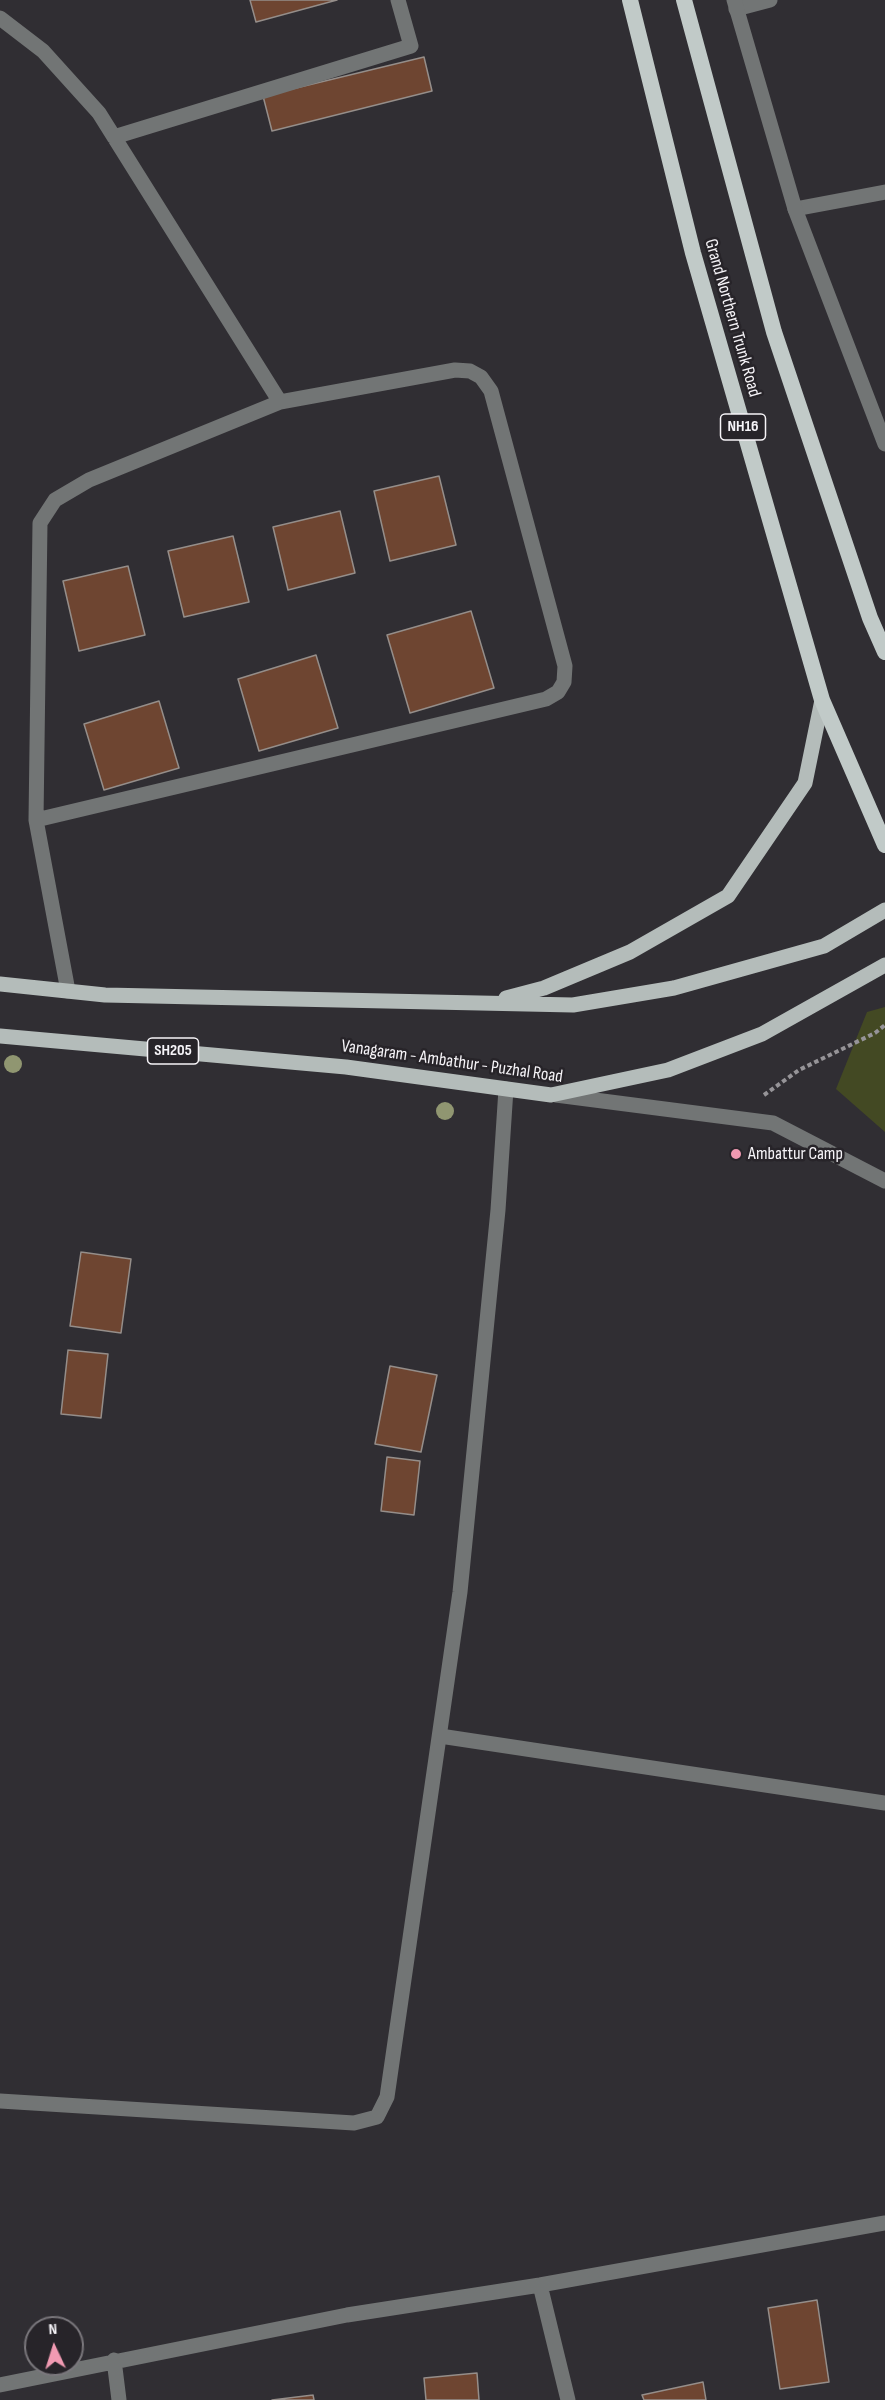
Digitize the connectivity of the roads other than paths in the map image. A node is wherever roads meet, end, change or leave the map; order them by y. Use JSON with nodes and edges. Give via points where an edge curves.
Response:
{"nodes":[{"id":1,"x":398,"y":0,"type":"edge"},
{"id":2,"x":630,"y":0,"type":"edge"},
{"id":3,"x":684,"y":0,"type":"edge"},
{"id":4,"x":770,"y":0,"type":"edge"},
{"id":5,"x":735,"y":4,"type":"edge"},
{"id":6,"x":0,"y":18,"type":"edge"},
{"id":7,"x":114,"y":137,"type":"junction"},
{"id":8,"x":885,"y":192,"type":"edge"},
{"id":9,"x":795,"y":209,"type":"junction"},
{"id":10,"x":280,"y":402,"type":"junction"},
{"id":11,"x":885,"y":444,"type":"edge"},
{"id":12,"x":885,"y":652,"type":"edge"},
{"id":13,"x":822,"y":700,"type":"junction"},
{"id":14,"x":36,"y":820,"type":"junction"},
{"id":15,"x":885,"y":846,"type":"edge"},
{"id":16,"x":885,"y":910,"type":"edge"},
{"id":17,"x":885,"y":965,"type":"edge"},
{"id":18,"x":0,"y":984,"type":"edge"},
{"id":19,"x":68,"y":991,"type":"junction"},
{"id":20,"x":492,"y":1002,"type":"junction"},
{"id":21,"x":0,"y":1036,"type":"edge"},
{"id":22,"x":506,"y":1089,"type":"junction"},
{"id":23,"x":551,"y":1095,"type":"junction"},
{"id":24,"x":885,"y":1181,"type":"edge"},
{"id":25,"x":440,"y":1736,"type":"junction"},
{"id":26,"x":885,"y":1803,"type":"edge"},
{"id":27,"x":0,"y":2101,"type":"edge"},
{"id":28,"x":885,"y":2223,"type":"edge"},
{"id":29,"x":540,"y":2285,"type":"junction"},
{"id":30,"x":114,"y":2360,"type":"junction"},
{"id":31,"x":0,"y":2385,"type":"edge"},
{"id":32,"x":119,"y":2400,"type":"edge"},
{"id":33,"x":568,"y":2400,"type":"edge"}],
"edges":[{"from":1,"to":7,"type":"street","via":[[411,46]]},
{"from":2,"to":13,"type":"highway","name":"Grand Northern Trunk Road","number":"NH16","via":[[693,253]]},
{"from":3,"to":12,"type":"highway","name":"Grand Northern Trunk Road","via":[[774,332],[870,618]]},
{"from":4,"to":5,"type":"street"},
{"from":5,"to":9,"type":"street"},
{"from":6,"to":7,"type":"street","via":[[43,51],[99,113]]},
{"from":7,"to":10,"type":"street"},
{"from":8,"to":9,"type":"street"},
{"from":9,"to":11,"type":"street"},
{"from":10,"to":14,"type":"street","via":[[89,480],[55,500],[40,523]]},
{"from":10,"to":14,"type":"street","via":[[455,369],[481,377],[490,391],[565,666],[564,682],[558,692],[546,699]]},
{"from":13,"to":15,"type":"highway","name":"Grand Northern Trunk Road","number":"NH16"},
{"from":13,"to":20,"type":"main road","via":[[805,783],[728,896],[630,952],[544,988]]},
{"from":14,"to":19,"type":"street"},
{"from":16,"to":20,"type":"main road","via":[[824,946],[674,988],[573,1005]]},
{"from":17,"to":23,"type":"main road","via":[[762,1034],[668,1070]]},
{"from":18,"to":19,"type":"main road"},
{"from":19,"to":20,"type":"main road","via":[[105,995]]},
{"from":21,"to":22,"type":"main road","name":"Vanagaram - Ambathur - Puzhal Road","number":"SH205","via":[[346,1067]]},
{"from":22,"to":23,"type":"main road","name":"Vanagaram - Ambathur - Puzhal Road","number":"SH205"},
{"from":22,"to":25,"type":"street","via":[[497,1222],[463,1558]]},
{"from":23,"to":24,"type":"street","name":"Vanagaram - Ambathur - Puzhal Road","number":"SH205","via":[[773,1123]]},
{"from":25,"to":26,"type":"street"},
{"from":25,"to":27,"type":"street","via":[[387,2097],[377,2117],[354,2122]]},
{"from":28,"to":29,"type":"street"},
{"from":29,"to":30,"type":"street","via":[[347,2315]]},
{"from":29,"to":33,"type":"street"},
{"from":30,"to":31,"type":"street"},
{"from":30,"to":32,"type":"street"}]}
